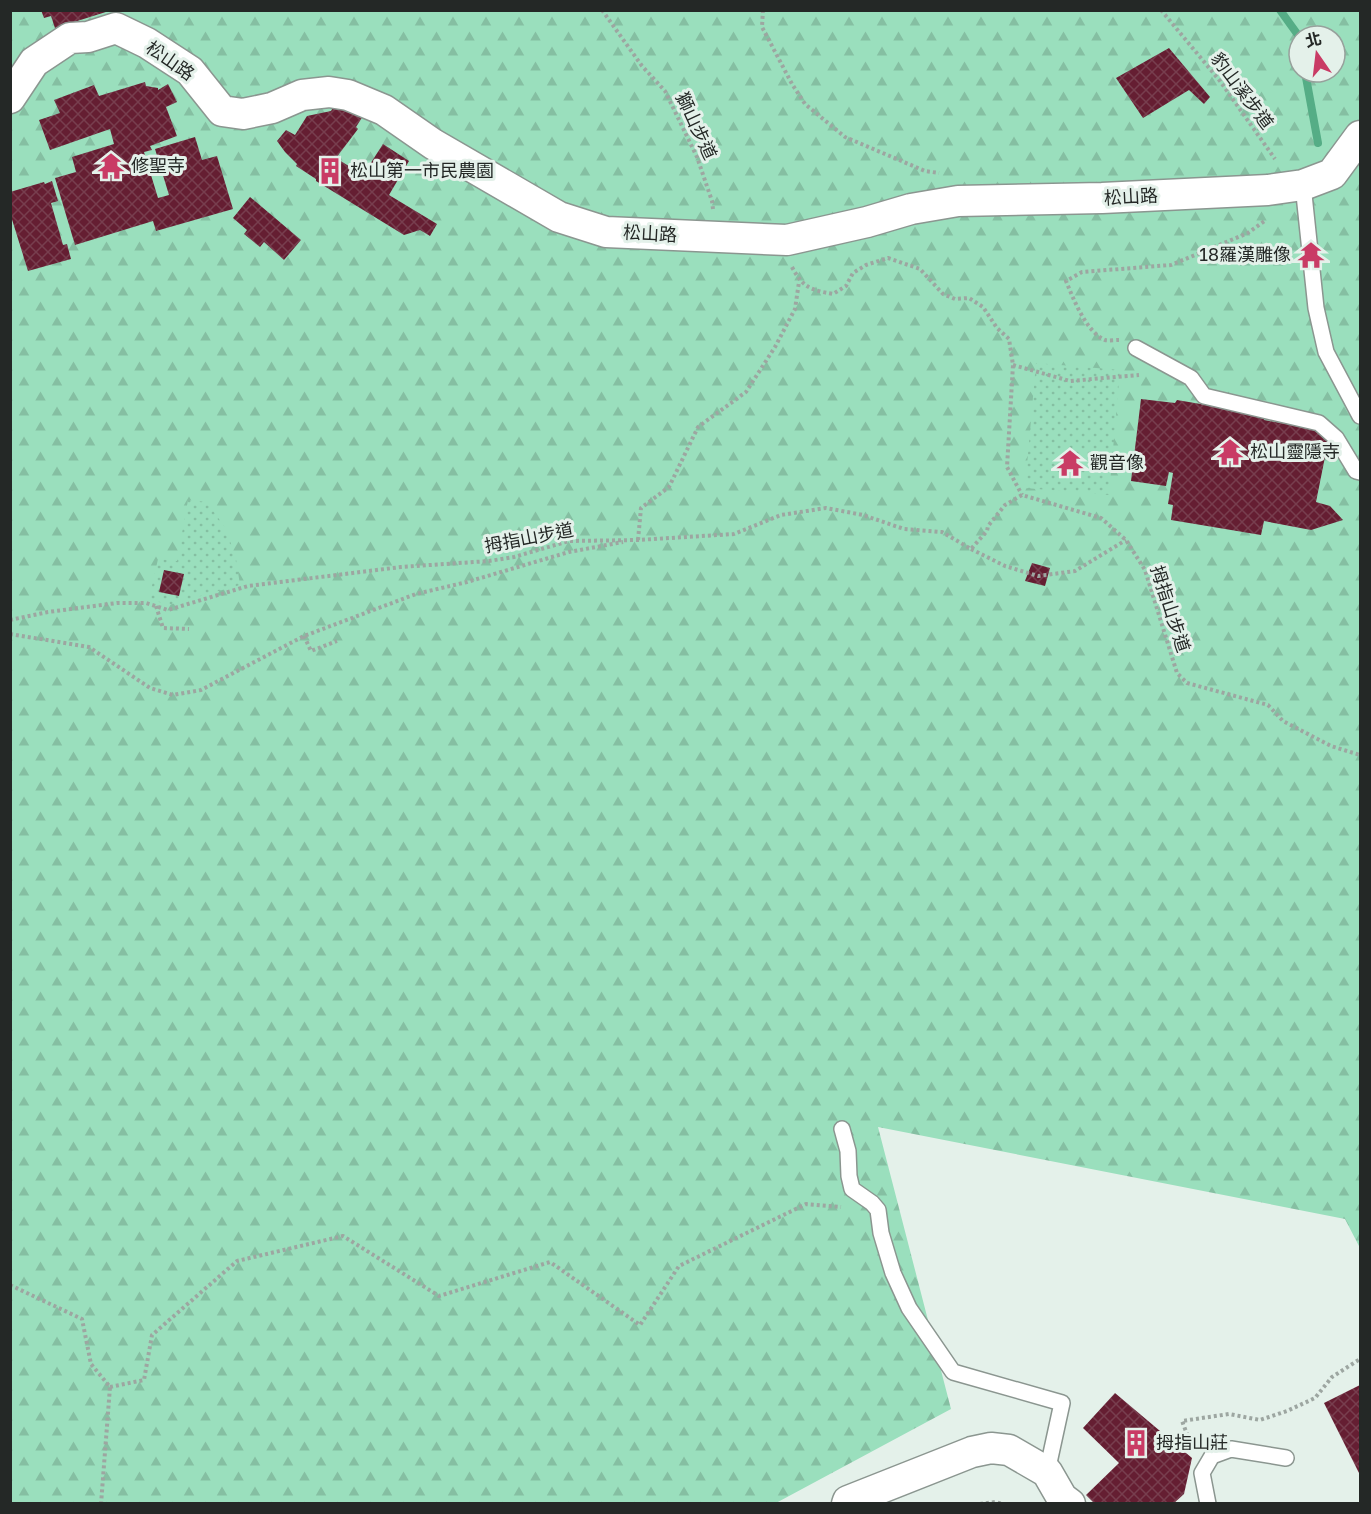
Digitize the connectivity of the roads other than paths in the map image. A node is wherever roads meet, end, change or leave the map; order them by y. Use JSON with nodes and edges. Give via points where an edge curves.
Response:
{"nodes":[{"id":1,"x":10,"y":98,"type":"edge"},
{"id":2,"x":1360,"y":136,"type":"edge"},
{"id":3,"x":1303,"y":185,"type":"junction"},
{"id":4,"x":1131,"y":344,"type":"road end"},
{"id":5,"x":1360,"y":416,"type":"edge"},
{"id":6,"x":1360,"y":472,"type":"edge"},
{"id":7,"x":842,"y":1129,"type":"dead end"},
{"id":8,"x":1286,"y":1458,"type":"dead end"},
{"id":9,"x":1047,"y":1472,"type":"junction"},
{"id":10,"x":847,"y":1502,"type":"edge"},
{"id":11,"x":1070,"y":1503,"type":"edge"},
{"id":12,"x":1208,"y":1503,"type":"edge"}],
"edges":[{"from":1,"to":3,"type":"street","name":"松山路","via":[[34,62],[70,39],[116,28],[190,71],[222,111],[243,114],[272,108],[302,95],[348,95],[384,110],[433,144],[559,217],[606,232],[787,240],[911,208],[958,201],[1102,198]]},
{"from":2,"to":3,"type":"street","name":"松山路","via":[[1332,174]]},
{"from":3,"to":5,"type":"lane","via":[[1316,308],[1326,352]]},
{"from":4,"to":6,"type":"lane","via":[[1191,378],[1204,396],[1319,423],[1336,438]]},
{"from":7,"to":9,"type":"lane","via":[[852,1189],[878,1210],[893,1273],[909,1308],[953,1372],[1062,1403]]},
{"from":8,"to":12,"type":"lane","via":[[1232,1449],[1212,1456],[1202,1473]]},
{"from":9,"to":10,"type":"street","via":[[1009,1450],[991,1448]]},
{"from":9,"to":11,"type":"street","via":[[1062,1498]]}]}
